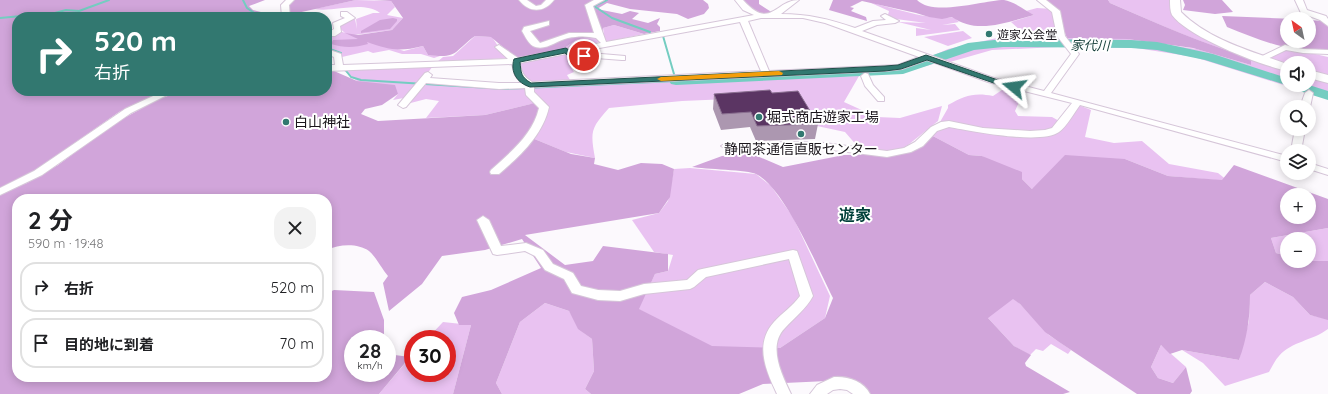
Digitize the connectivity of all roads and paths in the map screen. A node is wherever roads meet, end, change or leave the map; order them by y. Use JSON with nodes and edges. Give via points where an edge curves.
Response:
{"nodes":[{"id":1,"x":290,"y":0,"type":"edge"},
{"id":2,"x":522,"y":0,"type":"edge"},
{"id":3,"x":539,"y":0,"type":"edge"},
{"id":4,"x":550,"y":0,"type":"edge"},
{"id":5,"x":600,"y":0,"type":"edge"},
{"id":6,"x":739,"y":0,"type":"edge"},
{"id":7,"x":795,"y":0,"type":"edge"},
{"id":8,"x":1040,"y":0,"type":"edge"},
{"id":9,"x":1175,"y":0,"type":"edge"},
{"id":10,"x":1299,"y":0,"type":"edge"},
{"id":11,"x":533,"y":8,"type":"junction"},
{"id":12,"x":286,"y":12,"type":"edge"},
{"id":13,"x":344,"y":14,"type":"dead end"},
{"id":14,"x":761,"y":16,"type":"junction"},
{"id":15,"x":774,"y":16,"type":"junction"},
{"id":16,"x":886,"y":16,"type":"dead end"},
{"id":17,"x":743,"y":19,"type":"junction"},
{"id":18,"x":546,"y":23,"type":"dead end"},
{"id":19,"x":1328,"y":24,"type":"edge"},
{"id":20,"x":855,"y":31,"type":"junction"},
{"id":21,"x":332,"y":34,"type":"edge"},
{"id":22,"x":599,"y":36,"type":"junction"},
{"id":23,"x":606,"y":44,"type":"junction"},
{"id":24,"x":499,"y":47,"type":"dead end"},
{"id":25,"x":566,"y":50,"type":"junction"},
{"id":26,"x":1328,"y":52,"type":"edge"},
{"id":27,"x":332,"y":53,"type":"edge"},
{"id":28,"x":926,"y":57,"type":"junction"},
{"id":29,"x":393,"y":58,"type":"dead end"},
{"id":30,"x":622,"y":58,"type":"dead end"},
{"id":31,"x":1260,"y":59,"type":"junction"},
{"id":32,"x":516,"y":61,"type":"junction"},
{"id":33,"x":437,"y":64,"type":"junction"},
{"id":34,"x":401,"y":65,"type":"junction"},
{"id":35,"x":1280,"y":66,"type":"edge"},
{"id":36,"x":332,"y":68,"type":"edge"},
{"id":37,"x":342,"y":68,"type":"junction"},
{"id":38,"x":766,"y":74,"type":"junction"},
{"id":39,"x":865,"y":76,"type":"dead end"},
{"id":40,"x":1316,"y":76,"type":"edge"},
{"id":41,"x":1328,"y":79,"type":"edge"},
{"id":42,"x":422,"y":82,"type":"junction"},
{"id":43,"x":530,"y":88,"type":"junction"},
{"id":44,"x":1309,"y":93,"type":"dead end"},
{"id":45,"x":1045,"y":95,"type":"junction"},
{"id":46,"x":160,"y":96,"type":"edge"},
{"id":47,"x":881,"y":99,"type":"dead end"},
{"id":48,"x":1307,"y":100,"type":"edge"},
{"id":49,"x":1077,"y":103,"type":"junction"},
{"id":50,"x":403,"y":105,"type":"dead end"},
{"id":51,"x":726,"y":146,"type":"dead end"},
{"id":52,"x":1280,"y":157,"type":"edge"},
{"id":53,"x":1316,"y":168,"type":"edge"},
{"id":54,"x":495,"y":172,"type":"dead end"},
{"id":55,"x":1328,"y":172,"type":"edge"},
{"id":56,"x":0,"y":192,"type":"edge"},
{"id":57,"x":484,"y":220,"type":"dead end"},
{"id":58,"x":784,"y":394,"type":"edge"},
{"id":59,"x":817,"y":394,"type":"edge"},
{"id":60,"x":863,"y":394,"type":"edge"}],
"edges":[{"from":1,"to":12,"type":"street","via":[[285,5]]},
{"from":2,"to":11,"type":"street"},
{"from":3,"to":11,"type":"street"},
{"from":4,"to":11,"type":"street","via":[[541,8]]},
{"from":5,"to":22,"type":"street","via":[[590,5]]},
{"from":6,"to":14,"type":"street","via":[[746,8]]},
{"from":7,"to":15,"type":"street"},
{"from":8,"to":45,"type":"street","via":[[1056,11],[1065,43],[1075,54]]},
{"from":9,"to":31,"type":"street","via":[[1176,13],[1185,22],[1224,45]]},
{"from":10,"to":19,"type":"street","via":[[1304,11],[1323,18]]},
{"from":13,"to":21,"type":"street","via":[[350,18],[336,25],[338,30]]},
{"from":14,"to":15,"type":"street"},
{"from":14,"to":17,"type":"street"},
{"from":15,"to":20,"type":"street","via":[[815,18]]},
{"from":16,"to":20,"type":"street","via":[[895,21],[876,23]]},
{"from":17,"to":23,"type":"street"},
{"from":17,"to":38,"type":"street"},
{"from":18,"to":22,"type":"street","via":[[527,29],[534,43],[546,44],[564,36],[584,33]]},
{"from":20,"to":28,"type":"street"},
{"from":22,"to":23,"type":"street"},
{"from":23,"to":25,"type":"street"},
{"from":24,"to":32,"type":"street"},
{"from":25,"to":30,"type":"street","via":[[571,55]]},
{"from":25,"to":32,"type":"street"},
{"from":26,"to":31,"type":"street","via":[[1285,47]]},
{"from":27,"to":37,"type":"street","via":[[338,56]]},
{"from":28,"to":38,"type":"street","via":[[899,67]]},
{"from":28,"to":45,"type":"street","via":[[991,80]]},
{"from":29,"to":34,"type":"street"},
{"from":31,"to":35,"type":"street"},
{"from":32,"to":33,"type":"street"},
{"from":32,"to":43,"type":"street","via":[[517,74]]},
{"from":33,"to":34,"type":"street","via":[[423,62]]},
{"from":33,"to":42,"type":"street"},
{"from":34,"to":37,"type":"street"},
{"from":36,"to":37,"type":"street"},
{"from":38,"to":43,"type":"street"},
{"from":39,"to":47,"type":"street","via":[[869,86]]},
{"from":40,"to":41,"type":"street"},
{"from":42,"to":43,"type":"street"},
{"from":42,"to":50,"type":"street"},
{"from":43,"to":54,"type":"street","via":[[529,93],[544,107],[538,123],[518,152]]},
{"from":44,"to":48,"type":"street"},
{"from":45,"to":49,"type":"street"},
{"from":46,"to":56,"type":"street","via":[[128,111],[38,173]]},
{"from":49,"to":51,"type":"street","via":[[1055,130],[1046,133],[983,131],[949,124],[941,125],[919,144],[907,150],[887,154],[816,145]]},
{"from":49,"to":52,"type":"street"},
{"from":53,"to":55,"type":"street"},
{"from":57,"to":58,"type":"street","via":[[497,251],[526,247],[539,253],[549,267],[569,276],[577,290],[598,295],[620,296],[644,289],[690,284],[702,273],[793,254],[807,296],[801,306],[777,326],[770,340],[772,368]]},
{"from":59,"to":60,"type":"street","via":[[824,385],[841,383],[856,387]]}]}
